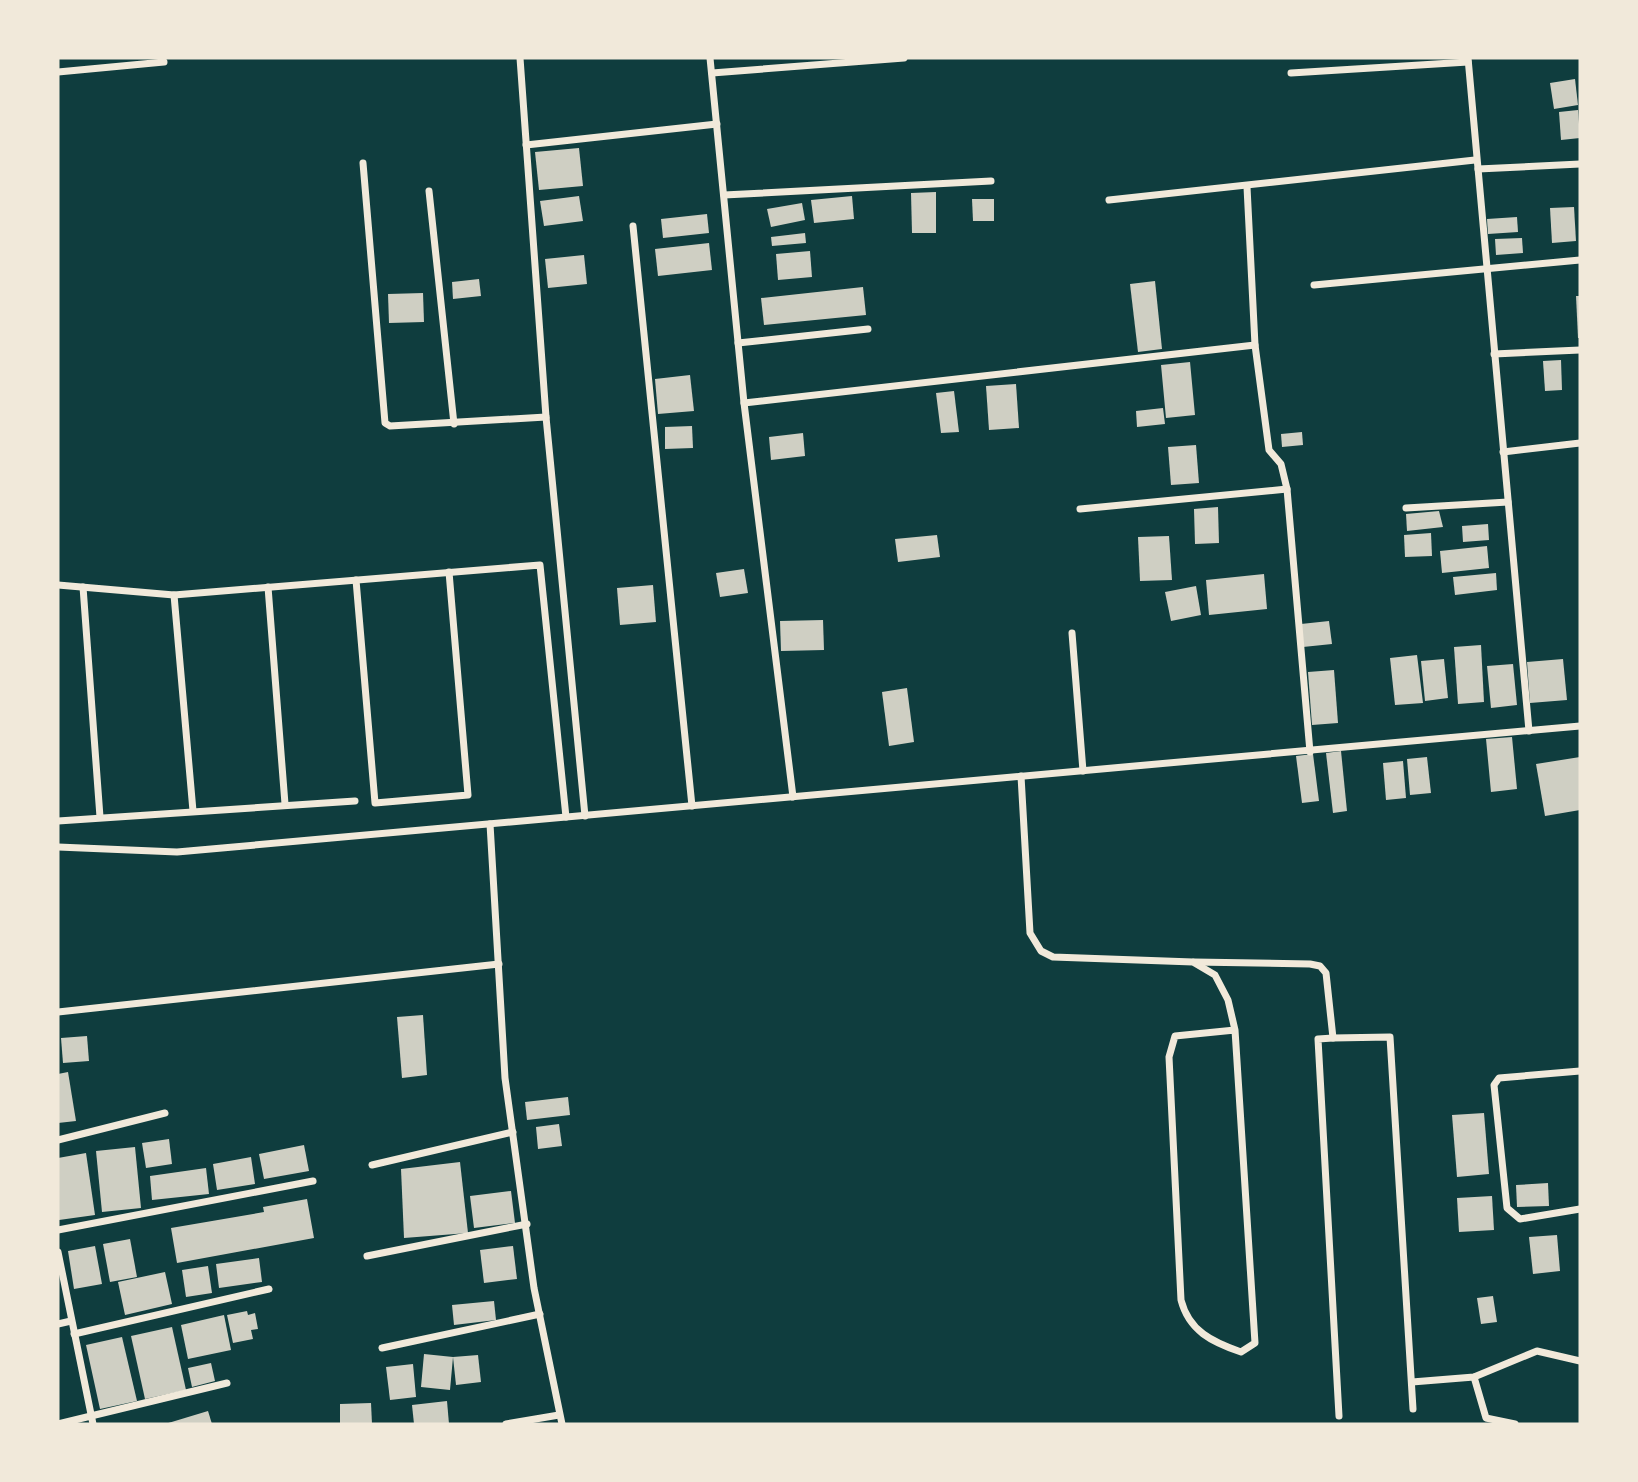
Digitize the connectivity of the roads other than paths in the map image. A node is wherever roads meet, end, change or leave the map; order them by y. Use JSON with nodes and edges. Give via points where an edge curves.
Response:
{"nodes":[{"id":1,"x":520,"y":58,"type":"edge"},
{"id":2,"x":710,"y":58,"type":"edge"},
{"id":3,"x":904,"y":58,"type":"edge"},
{"id":4,"x":1468,"y":60,"type":"edge"},
{"id":5,"x":164,"y":62,"type":"dead end"},
{"id":6,"x":58,"y":72,"type":"edge"},
{"id":7,"x":712,"y":73,"type":"junction"},
{"id":8,"x":1291,"y":73,"type":"dead end"},
{"id":9,"x":717,"y":124,"type":"junction"},
{"id":10,"x":526,"y":145,"type":"junction"},
{"id":11,"x":1475,"y":160,"type":"junction"},
{"id":12,"x":363,"y":163,"type":"dead end"},
{"id":13,"x":1580,"y":164,"type":"edge"},
{"id":14,"x":1478,"y":169,"type":"junction"},
{"id":15,"x":991,"y":181,"type":"dead end"},
{"id":16,"x":1247,"y":187,"type":"junction"},
{"id":17,"x":429,"y":191,"type":"dead end"},
{"id":18,"x":724,"y":195,"type":"junction"},
{"id":19,"x":1109,"y":200,"type":"dead end"},
{"id":20,"x":633,"y":226,"type":"dead end"},
{"id":21,"x":1580,"y":260,"type":"edge"},
{"id":22,"x":1485,"y":268,"type":"junction"},
{"id":23,"x":1314,"y":285,"type":"dead end"},
{"id":24,"x":868,"y":329,"type":"dead end"},
{"id":25,"x":738,"y":344,"type":"junction"},
{"id":26,"x":1255,"y":345,"type":"junction"},
{"id":27,"x":1580,"y":350,"type":"edge"},
{"id":28,"x":1494,"y":354,"type":"junction"},
{"id":29,"x":744,"y":403,"type":"junction"},
{"id":30,"x":546,"y":417,"type":"junction"},
{"id":31,"x":454,"y":424,"type":"junction"},
{"id":32,"x":1580,"y":443,"type":"edge"},
{"id":33,"x":1503,"y":452,"type":"junction"},
{"id":34,"x":1287,"y":489,"type":"junction"},
{"id":35,"x":1508,"y":502,"type":"junction"},
{"id":36,"x":1406,"y":508,"type":"dead end"},
{"id":37,"x":1080,"y":509,"type":"dead end"},
{"id":38,"x":449,"y":572,"type":"junction"},
{"id":39,"x":356,"y":580,"type":"junction"},
{"id":40,"x":58,"y":585,"type":"edge"},
{"id":41,"x":83,"y":587,"type":"junction"},
{"id":42,"x":268,"y":587,"type":"junction"},
{"id":43,"x":174,"y":595,"type":"junction"},
{"id":44,"x":1072,"y":634,"type":"dead end"},
{"id":45,"x":1580,"y":726,"type":"edge"},
{"id":46,"x":1529,"y":731,"type":"junction"},
{"id":47,"x":1310,"y":752,"type":"junction"},
{"id":48,"x":1083,"y":771,"type":"junction"},
{"id":49,"x":1021,"y":776,"type":"junction"},
{"id":50,"x":793,"y":797,"type":"junction"},
{"id":51,"x":355,"y":800,"type":"dead end"},
{"id":52,"x":285,"y":804,"type":"junction"},
{"id":53,"x":692,"y":806,"type":"junction"},
{"id":54,"x":193,"y":811,"type":"junction"},
{"id":55,"x":585,"y":816,"type":"junction"},
{"id":56,"x":100,"y":817,"type":"junction"},
{"id":57,"x":566,"y":817,"type":"junction"},
{"id":58,"x":58,"y":821,"type":"edge"},
{"id":59,"x":490,"y":824,"type":"junction"},
{"id":60,"x":58,"y":847,"type":"edge"},
{"id":61,"x":1193,"y":962,"type":"junction"},
{"id":62,"x":499,"y":964,"type":"junction"},
{"id":63,"x":58,"y":1012,"type":"edge"},
{"id":64,"x":1235,"y":1030,"type":"junction"},
{"id":65,"x":1333,"y":1038,"type":"junction"},
{"id":66,"x":1580,"y":1071,"type":"edge"},
{"id":67,"x":165,"y":1113,"type":"dead end"},
{"id":68,"x":513,"y":1132,"type":"junction"},
{"id":69,"x":58,"y":1140,"type":"edge"},
{"id":70,"x":372,"y":1165,"type":"dead end"},
{"id":71,"x":313,"y":1181,"type":"dead end"},
{"id":72,"x":1580,"y":1209,"type":"edge"},
{"id":73,"x":527,"y":1224,"type":"junction"},
{"id":74,"x":58,"y":1230,"type":"edge"},
{"id":75,"x":58,"y":1252,"type":"edge"},
{"id":76,"x":367,"y":1256,"type":"dead end"},
{"id":77,"x":269,"y":1289,"type":"dead end"},
{"id":78,"x":540,"y":1314,"type":"junction"},
{"id":79,"x":71,"y":1321,"type":"junction"},
{"id":80,"x":58,"y":1324,"type":"edge"},
{"id":81,"x":74,"y":1334,"type":"junction"},
{"id":82,"x":382,"y":1348,"type":"dead end"},
{"id":83,"x":1580,"y":1361,"type":"edge"},
{"id":84,"x":1475,"y":1377,"type":"junction"},
{"id":85,"x":1412,"y":1382,"type":"junction"},
{"id":86,"x":227,"y":1383,"type":"dead end"},
{"id":87,"x":1413,"y":1409,"type":"dead end"},
{"id":88,"x":559,"y":1415,"type":"junction"},
{"id":89,"x":1339,"y":1416,"type":"dead end"},
{"id":90,"x":92,"y":1420,"type":"edge"},
{"id":91,"x":58,"y":1423,"type":"edge"},
{"id":92,"x":506,"y":1424,"type":"edge"},
{"id":93,"x":562,"y":1424,"type":"edge"},
{"id":94,"x":1515,"y":1424,"type":"edge"}],
"edges":[{"from":1,"to":10,"type":"street"},
{"from":2,"to":7,"type":"street"},
{"from":3,"to":7,"type":"street"},
{"from":4,"to":8,"type":"street"},
{"from":4,"to":11,"type":"street"},
{"from":5,"to":6,"type":"street"},
{"from":7,"to":9,"type":"street"},
{"from":9,"to":10,"type":"street"},
{"from":9,"to":18,"type":"street"},
{"from":10,"to":30,"type":"street"},
{"from":11,"to":14,"type":"street"},
{"from":11,"to":16,"type":"street"},
{"from":12,"to":31,"type":"street","via":[[385,423]]},
{"from":13,"to":14,"type":"street"},
{"from":14,"to":22,"type":"street"},
{"from":15,"to":18,"type":"street"},
{"from":16,"to":19,"type":"street"},
{"from":16,"to":26,"type":"street"},
{"from":17,"to":31,"type":"street"},
{"from":18,"to":25,"type":"street"},
{"from":20,"to":53,"type":"street"},
{"from":21,"to":22,"type":"street"},
{"from":22,"to":23,"type":"street"},
{"from":22,"to":28,"type":"street"},
{"from":24,"to":25,"type":"street"},
{"from":25,"to":29,"type":"street"},
{"from":26,"to":29,"type":"street"},
{"from":26,"to":34,"type":"street","via":[[1269,450],[1281,464]]},
{"from":27,"to":28,"type":"street"},
{"from":28,"to":33,"type":"street"},
{"from":29,"to":50,"type":"street"},
{"from":30,"to":31,"type":"street"},
{"from":30,"to":55,"type":"street"},
{"from":32,"to":33,"type":"street"},
{"from":33,"to":35,"type":"street"},
{"from":34,"to":37,"type":"street"},
{"from":34,"to":47,"type":"street"},
{"from":35,"to":36,"type":"street"},
{"from":35,"to":46,"type":"street"},
{"from":38,"to":39,"type":"street"},
{"from":38,"to":39,"type":"street","via":[[468,795],[388,802],[374,803]]},
{"from":38,"to":57,"type":"street","via":[[540,565]]},
{"from":39,"to":42,"type":"street"},
{"from":40,"to":41,"type":"street"},
{"from":41,"to":43,"type":"street"},
{"from":41,"to":56,"type":"street"},
{"from":42,"to":43,"type":"street"},
{"from":42,"to":52,"type":"street"},
{"from":43,"to":54,"type":"street"},
{"from":44,"to":48,"type":"street"},
{"from":45,"to":46,"type":"street"},
{"from":46,"to":47,"type":"street"},
{"from":47,"to":48,"type":"street"},
{"from":48,"to":49,"type":"street"},
{"from":49,"to":50,"type":"street"},
{"from":49,"to":61,"type":"street","via":[[1030,933],[1041,951],[1053,957]]},
{"from":50,"to":53,"type":"street"},
{"from":51,"to":52,"type":"street"},
{"from":52,"to":54,"type":"street"},
{"from":53,"to":55,"type":"street"},
{"from":54,"to":56,"type":"street"},
{"from":55,"to":57,"type":"street"},
{"from":56,"to":58,"type":"street"},
{"from":57,"to":59,"type":"street"},
{"from":59,"to":60,"type":"street","via":[[177,852]]},
{"from":59,"to":62,"type":"street"},
{"from":61,"to":64,"type":"street","via":[[1215,975],[1228,1000]]},
{"from":61,"to":65,"type":"street","via":[[1320,967],[1329,985]]},
{"from":62,"to":63,"type":"street"},
{"from":62,"to":68,"type":"street"},
{"from":64,"to":64,"type":"street","via":[[1175,1036],[1169,1057],[1185,1317],[1216,1343],[1241,1352],[1255,1343]]},
{"from":65,"to":85,"type":"street","via":[[1390,1037]]},
{"from":65,"to":89,"type":"street","via":[[1318,1040]]},
{"from":66,"to":72,"type":"street","via":[[1499,1079],[1494,1085],[1507,1208],[1520,1219]]},
{"from":67,"to":69,"type":"street"},
{"from":68,"to":70,"type":"street"},
{"from":68,"to":73,"type":"street"},
{"from":71,"to":74,"type":"street"},
{"from":73,"to":76,"type":"street"},
{"from":73,"to":78,"type":"street"},
{"from":75,"to":79,"type":"street"},
{"from":77,"to":81,"type":"street"},
{"from":78,"to":82,"type":"street"},
{"from":78,"to":88,"type":"street"},
{"from":79,"to":80,"type":"street"},
{"from":79,"to":81,"type":"street"},
{"from":81,"to":90,"type":"street"},
{"from":83,"to":84,"type":"street","via":[[1537,1352]]},
{"from":84,"to":85,"type":"street"},
{"from":84,"to":94,"type":"street","via":[[1486,1418]]},
{"from":85,"to":87,"type":"street"},
{"from":86,"to":90,"type":"street"},
{"from":88,"to":92,"type":"street"},
{"from":88,"to":93,"type":"street"},
{"from":90,"to":91,"type":"street"}]}
